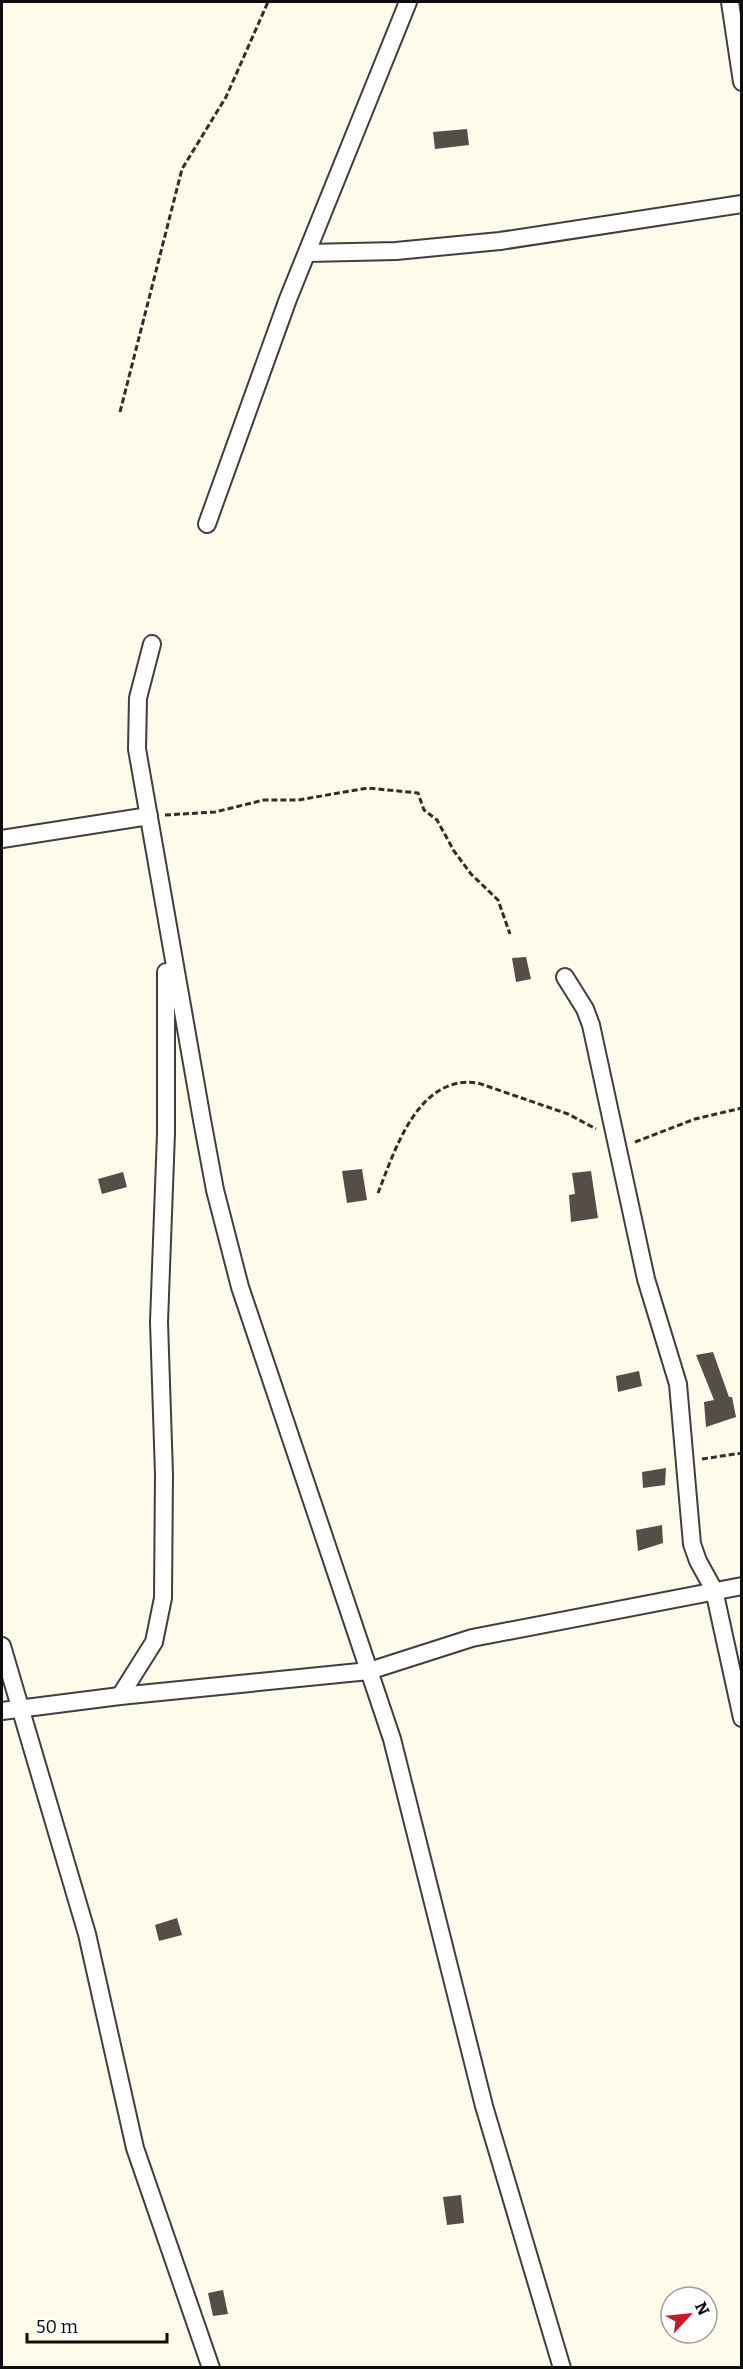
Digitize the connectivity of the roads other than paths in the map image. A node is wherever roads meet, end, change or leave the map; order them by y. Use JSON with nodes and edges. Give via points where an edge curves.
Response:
{"nodes":[{"id":1,"x":408,"y":2,"type":"edge"},
{"id":2,"x":730,"y":2,"type":"edge"},
{"id":3,"x":741,"y":82,"type":"edge"},
{"id":4,"x":741,"y":204,"type":"edge"},
{"id":5,"x":308,"y":253,"type":"junction"},
{"id":6,"x":207,"y":524,"type":"dead end"},
{"id":7,"x":152,"y":644,"type":"dead end"},
{"id":8,"x":148,"y":816,"type":"junction"},
{"id":9,"x":152,"y":837,"type":"junction"},
{"id":10,"x":2,"y":839,"type":"edge"},
{"id":11,"x":565,"y":977,"type":"dead end"},
{"id":12,"x":741,"y":1586,"type":"edge"},
{"id":13,"x":714,"y":1590,"type":"junction"},
{"id":14,"x":2,"y":1646,"type":"edge"},
{"id":15,"x":369,"y":1671,"type":"junction"},
{"id":16,"x":120,"y":1696,"type":"junction"},
{"id":17,"x":19,"y":1709,"type":"junction"},
{"id":18,"x":2,"y":1712,"type":"edge"},
{"id":19,"x":741,"y":1718,"type":"edge"},
{"id":20,"x":211,"y":2367,"type":"edge"},
{"id":21,"x":562,"y":2367,"type":"edge"}],
"edges":[{"from":1,"to":5,"type":"street"},
{"from":2,"to":3,"type":"street"},
{"from":4,"to":5,"type":"street","via":[[500,241],[396,251]]},
{"from":5,"to":6,"type":"street"},
{"from":7,"to":8,"type":"street","via":[[138,698],[135,728]]},
{"from":8,"to":9,"type":"street"},
{"from":8,"to":10,"type":"street"},
{"from":9,"to":15,"type":"street","via":[[215,1191],[240,1287]]},
{"from":9,"to":16,"type":"street","via":[[167,987],[159,1322],[163,1598],[154,1642]]},
{"from":11,"to":13,"type":"street","via":[[591,1025],[646,1279],[678,1384],[692,1544]]},
{"from":12,"to":13,"type":"street"},
{"from":13,"to":15,"type":"street","via":[[472,1638]]},
{"from":13,"to":19,"type":"street"},
{"from":14,"to":17,"type":"street"},
{"from":15,"to":16,"type":"street"},
{"from":15,"to":21,"type":"street","via":[[395,1751],[484,2106]]},
{"from":16,"to":17,"type":"street"},
{"from":17,"to":18,"type":"street"},
{"from":17,"to":20,"type":"street","via":[[87,1934],[135,2148]]}]}
